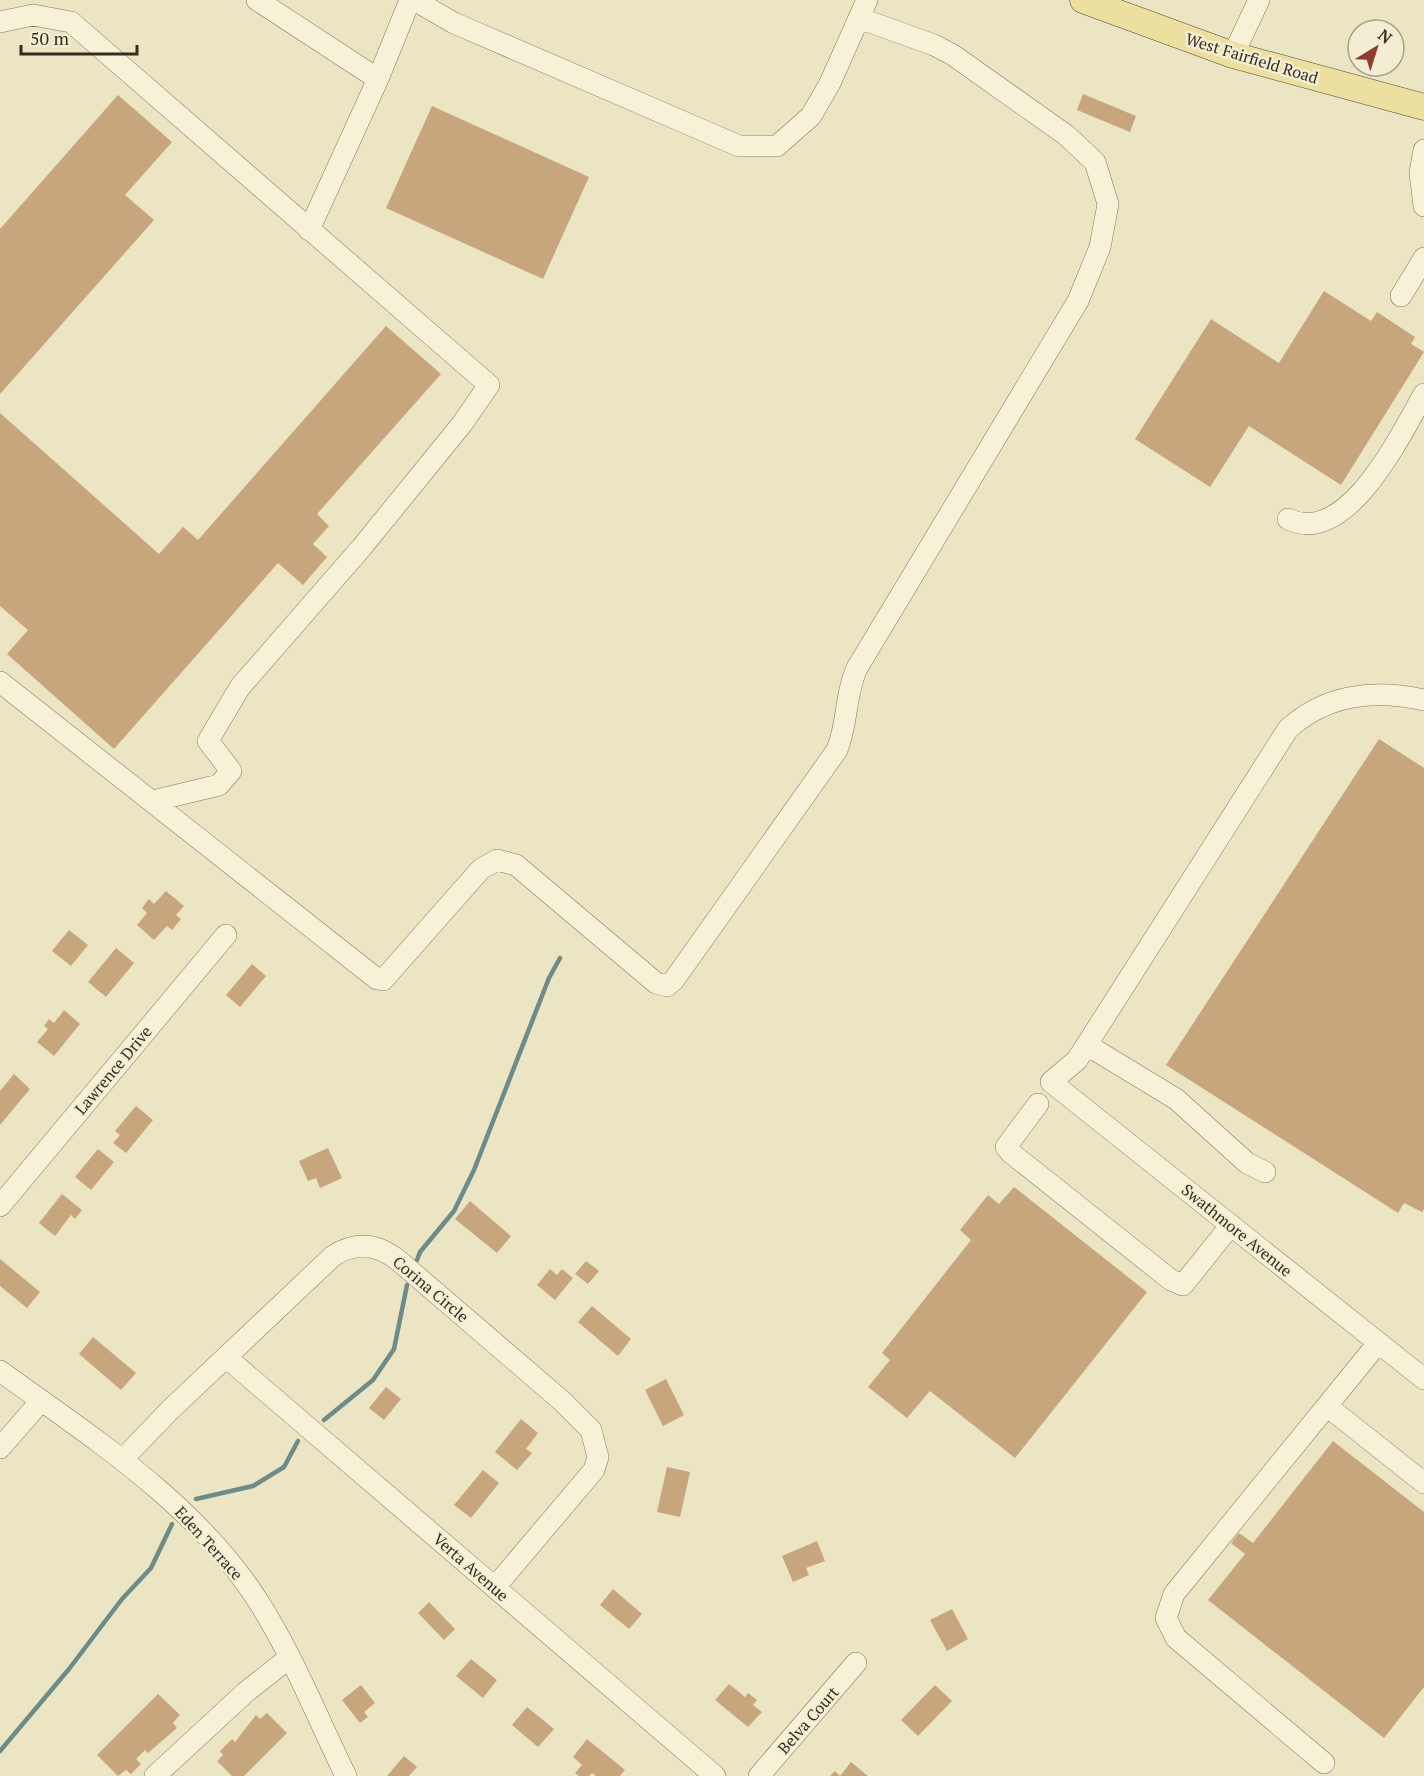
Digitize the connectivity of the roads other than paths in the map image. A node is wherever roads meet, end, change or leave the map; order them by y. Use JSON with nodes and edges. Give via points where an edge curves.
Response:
{"nodes":[{"id":1,"x":60,"y":0,"type":"edge"},
{"id":2,"x":257,"y":0,"type":"edge"},
{"id":3,"x":412,"y":0,"type":"edge"},
{"id":4,"x":1083,"y":0,"type":"edge"},
{"id":5,"x":1259,"y":0,"type":"edge"},
{"id":6,"x":863,"y":9,"type":"edge"},
{"id":7,"x":47,"y":17,"type":"junction"},
{"id":8,"x":0,"y":22,"type":"edge"},
{"id":9,"x":1233,"y":54,"type":"junction"},
{"id":10,"x":378,"y":79,"type":"junction"},
{"id":11,"x":1424,"y":107,"type":"edge"},
{"id":12,"x":1424,"y":150,"type":"edge"},
{"id":13,"x":1424,"y":206,"type":"edge"},
{"id":14,"x":309,"y":230,"type":"junction"},
{"id":15,"x":1424,"y":258,"type":"edge"},
{"id":16,"x":1401,"y":296,"type":"dead end"},
{"id":17,"x":1424,"y":394,"type":"edge"},
{"id":18,"x":1288,"y":519,"type":"dead end"},
{"id":19,"x":0,"y":682,"type":"edge"},
{"id":20,"x":1424,"y":700,"type":"edge"},
{"id":21,"x":153,"y":801,"type":"junction"},
{"id":22,"x":226,"y":935,"type":"dead end"},
{"id":23,"x":1087,"y":1045,"type":"junction"},
{"id":24,"x":1038,"y":1104,"type":"dead end"},
{"id":25,"x":1265,"y":1172,"type":"dead end"},
{"id":26,"x":0,"y":1206,"type":"edge"},
{"id":27,"x":1231,"y":1225,"type":"junction"},
{"id":28,"x":1378,"y":1342,"type":"junction"},
{"id":29,"x":227,"y":1358,"type":"junction"},
{"id":30,"x":0,"y":1371,"type":"edge"},
{"id":31,"x":1424,"y":1379,"type":"edge"},
{"id":32,"x":41,"y":1401,"type":"junction"},
{"id":33,"x":1327,"y":1406,"type":"junction"},
{"id":34,"x":0,"y":1448,"type":"edge"},
{"id":35,"x":122,"y":1460,"type":"junction"},
{"id":36,"x":1424,"y":1483,"type":"edge"},
{"id":37,"x":495,"y":1587,"type":"junction"},
{"id":38,"x":289,"y":1658,"type":"junction"},
{"id":39,"x":856,"y":1663,"type":"dead end"},
{"id":40,"x":1324,"y":1763,"type":"dead end"},
{"id":41,"x":155,"y":1776,"type":"edge"},
{"id":42,"x":346,"y":1776,"type":"edge"},
{"id":43,"x":715,"y":1776,"type":"edge"},
{"id":44,"x":759,"y":1776,"type":"edge"}],
"edges":[{"from":1,"to":7,"type":"street"},
{"from":2,"to":10,"type":"street"},
{"from":3,"to":6,"type":"street","via":[[454,23],[739,146],[777,146],[811,116]]},
{"from":3,"to":10,"type":"street"},
{"from":4,"to":9,"type":"main road","name":"West Fairfield Road"},
{"from":5,"to":9,"type":"street"},
{"from":6,"to":21,"type":"street","via":[[953,55],[1066,135],[1095,162],[1108,204],[1101,247],[1078,301],[857,668],[849,685],[844,733],[837,750],[674,981],[667,986],[656,984],[516,865],[496,860],[481,869],[383,980],[377,979]]},
{"from":7,"to":8,"type":"street","via":[[33,15]]},
{"from":7,"to":14,"type":"street","via":[[71,22]]},
{"from":9,"to":11,"type":"main road","name":"West Fairfield Road"},
{"from":10,"to":14,"type":"street"},
{"from":12,"to":13,"type":"street","via":[[1419,173]]},
{"from":14,"to":21,"type":"street","via":[[489,385],[362,547],[240,687],[208,741],[231,771],[219,785]]},
{"from":15,"to":16,"type":"street"},
{"from":17,"to":18,"type":"street","via":[[1365,490],[1329,518],[1300,525]]},
{"from":19,"to":21,"type":"street"},
{"from":20,"to":23,"type":"street","via":[[1394,693],[1336,700],[1307,712],[1288,729]]},
{"from":22,"to":26,"type":"street","name":"Lawrence Drive"},
{"from":23,"to":25,"type":"street","via":[[1176,1099],[1247,1163]]},
{"from":23,"to":27,"type":"street","name":"Swathmore Avenue","via":[[1077,1060],[1051,1082]]},
{"from":24,"to":27,"type":"street","via":[[1006,1147],[1171,1280],[1183,1285]]},
{"from":27,"to":28,"type":"street","name":"Swathmore Avenue"},
{"from":28,"to":31,"type":"street","name":"Swathmore Avenue"},
{"from":28,"to":33,"type":"street"},
{"from":29,"to":35,"type":"street","name":"Corina Circle"},
{"from":29,"to":37,"type":"street","name":"Verta Avenue"},
{"from":29,"to":37,"type":"street","name":"Corina Circle","via":[[333,1256],[358,1245],[388,1252],[562,1401],[591,1430],[596,1443],[598,1457],[594,1470]]},
{"from":30,"to":32,"type":"street","name":"Eden Terrace"},
{"from":32,"to":34,"type":"street"},
{"from":32,"to":35,"type":"street","name":"Eden Terrace"},
{"from":33,"to":36,"type":"street"},
{"from":33,"to":40,"type":"street","via":[[1174,1594],[1166,1618],[1176,1638]]},
{"from":35,"to":38,"type":"street","name":"Eden Terrace","via":[[178,1507],[221,1552],[259,1603]]},
{"from":37,"to":43,"type":"street","name":"Verta Avenue"},
{"from":38,"to":41,"type":"street"},
{"from":38,"to":42,"type":"street","name":"Eden Terrace"},
{"from":39,"to":44,"type":"street","name":"Belva Court"}]}
